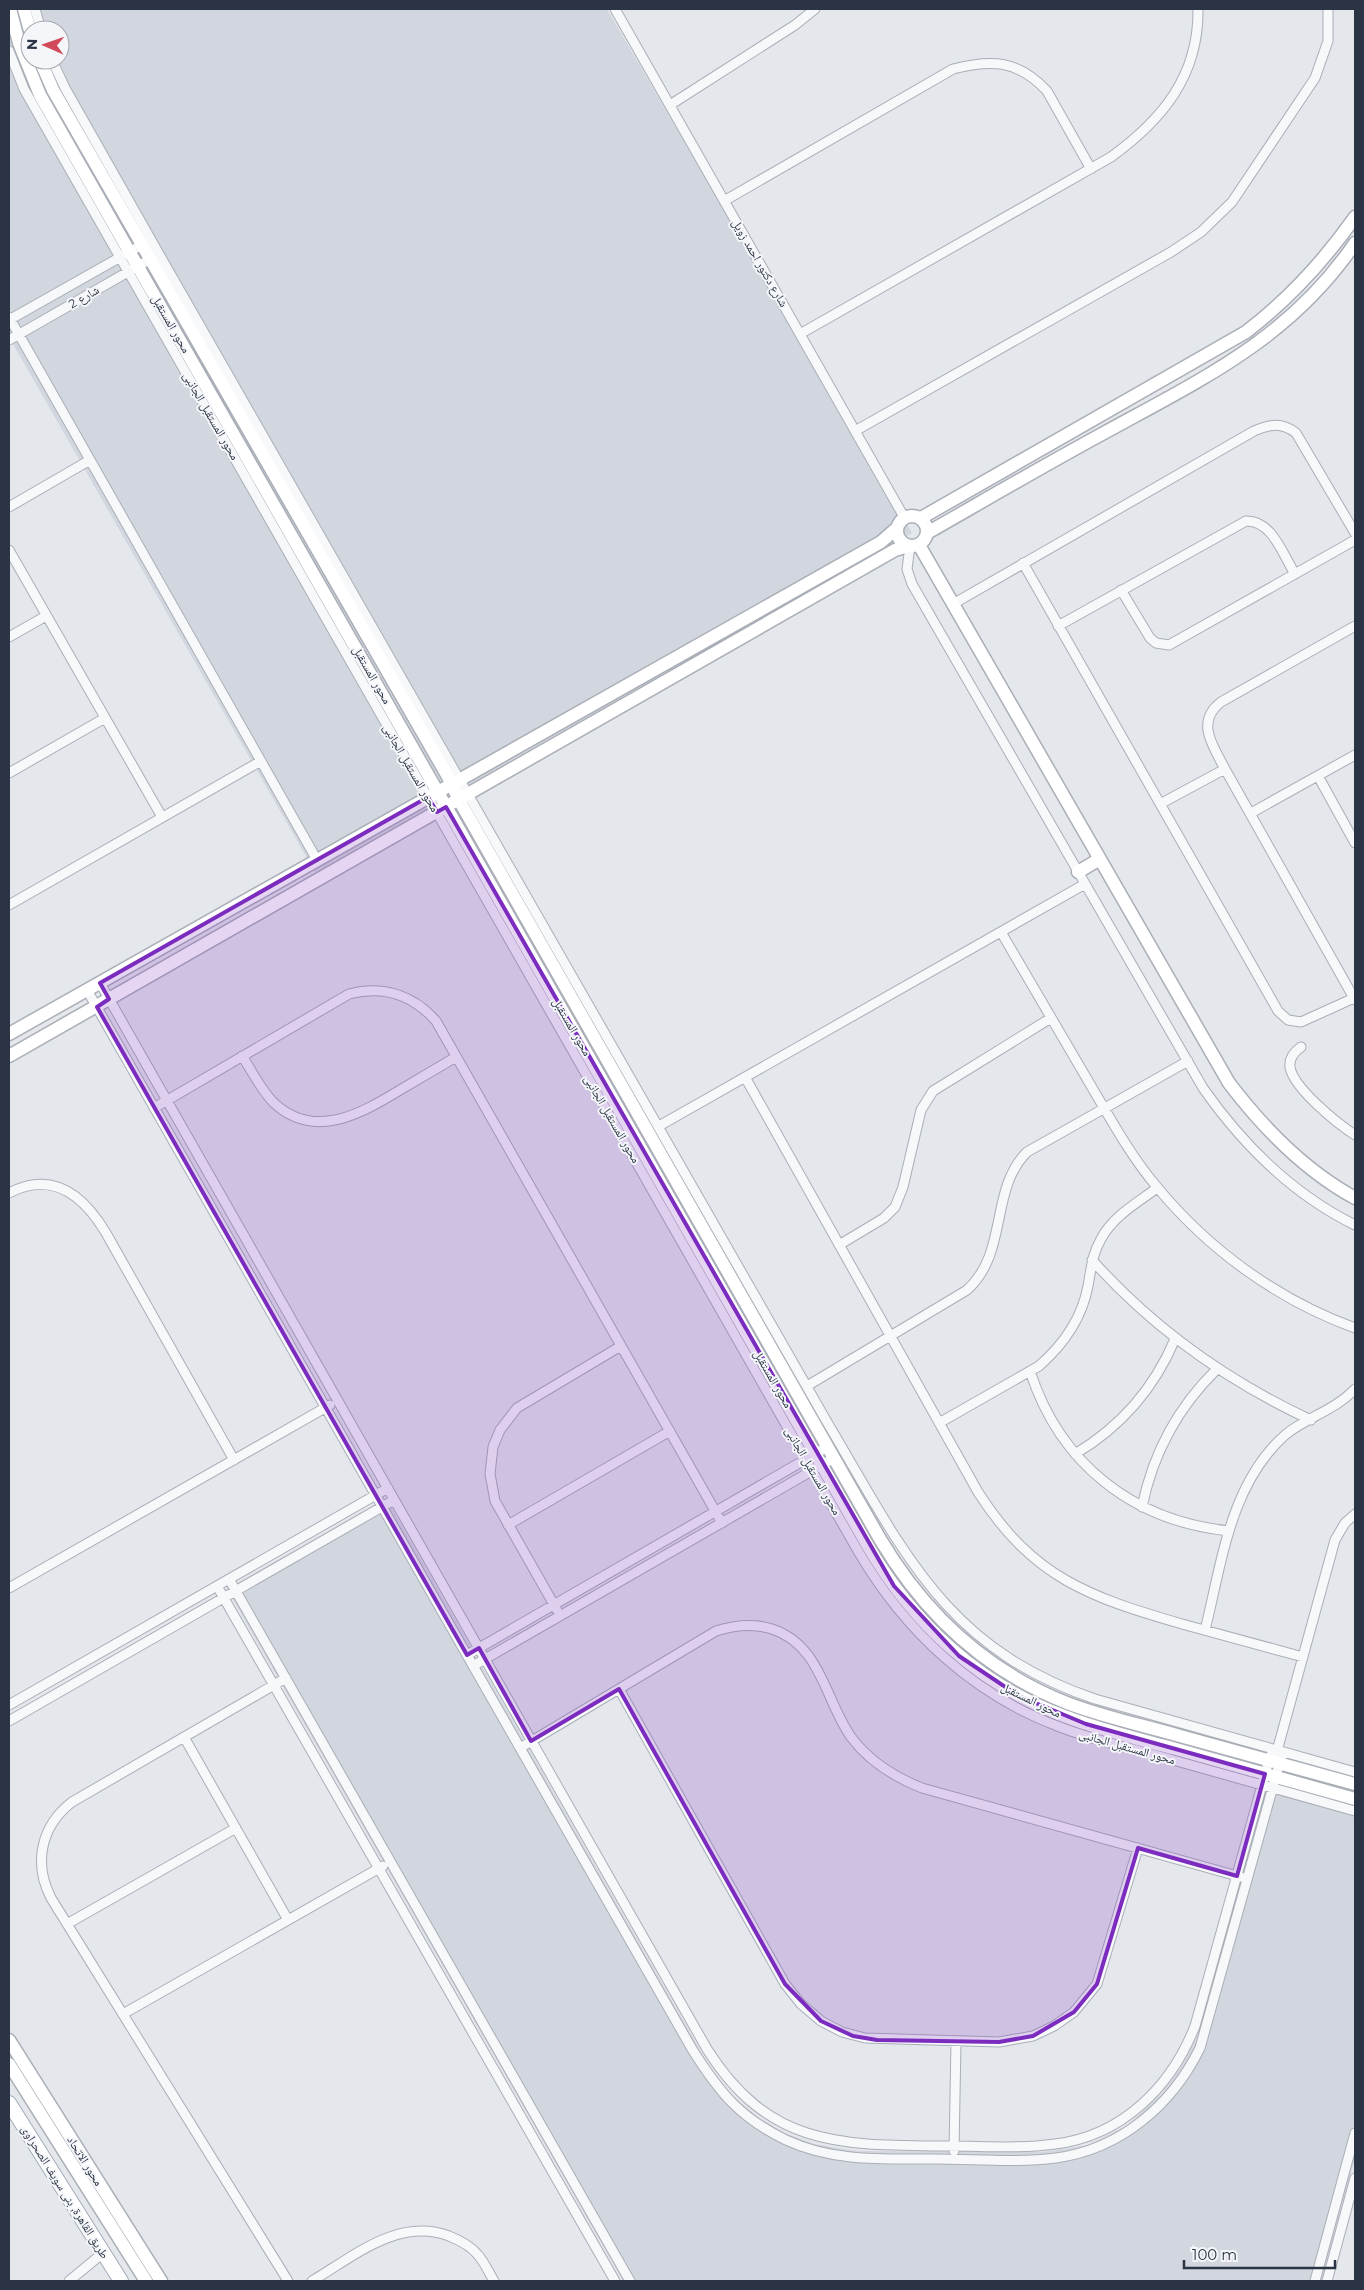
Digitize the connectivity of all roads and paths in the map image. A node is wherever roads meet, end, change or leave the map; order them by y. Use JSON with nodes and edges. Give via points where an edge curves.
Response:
{"nodes":[{"id":1,"x":10,"y":9,"type":"edge"},
{"id":2,"x":615,"y":9,"type":"edge"},
{"id":3,"x":815,"y":9,"type":"edge"},
{"id":4,"x":1198,"y":9,"type":"edge"},
{"id":5,"x":1328,"y":9,"type":"edge"},
{"id":6,"x":9,"y":51,"type":"edge"},
{"id":7,"x":44,"y":70,"type":"edge"},
{"id":8,"x":57,"y":70,"type":"edge"},
{"id":9,"x":670,"y":105,"type":"junction"},
{"id":10,"x":1091,"y":168,"type":"junction"},
{"id":11,"x":724,"y":201,"type":"junction"},
{"id":12,"x":1355,"y":217,"type":"edge"},
{"id":13,"x":147,"y":242,"type":"junction"},
{"id":14,"x":1355,"y":243,"type":"edge"},
{"id":15,"x":125,"y":255,"type":"junction"},
{"id":16,"x":155,"y":256,"type":"junction"},
{"id":17,"x":133,"y":269,"type":"junction"},
{"id":18,"x":9,"y":319,"type":"edge"},
{"id":19,"x":800,"y":334,"type":"junction"},
{"id":20,"x":19,"y":335,"type":"junction"},
{"id":21,"x":9,"y":340,"type":"edge"},
{"id":22,"x":855,"y":431,"type":"junction"},
{"id":23,"x":90,"y":460,"type":"junction"},
{"id":24,"x":9,"y":507,"type":"edge"},
{"id":25,"x":921,"y":518,"type":"junction"},
{"id":26,"x":901,"y":522,"type":"junction"},
{"id":27,"x":927,"y":533,"type":"junction"},
{"id":28,"x":1355,"y":533,"type":"edge"},
{"id":29,"x":1355,"y":540,"type":"edge"},
{"id":30,"x":913,"y":546,"type":"junction"},
{"id":31,"x":9,"y":550,"type":"edge"},
{"id":32,"x":1023,"y":563,"type":"junction"},
{"id":33,"x":1295,"y":574,"type":"junction"},
{"id":34,"x":1121,"y":590,"type":"junction"},
{"id":35,"x":789,"y":594,"type":"junction"},
{"id":36,"x":953,"y":604,"type":"junction"},
{"id":37,"x":796,"y":607,"type":"junction"},
{"id":38,"x":46,"y":616,"type":"junction"},
{"id":39,"x":1058,"y":626,"type":"junction"},
{"id":40,"x":1355,"y":626,"type":"edge"},
{"id":41,"x":9,"y":637,"type":"edge"},
{"id":42,"x":105,"y":718,"type":"junction"},
{"id":43,"x":1355,"y":755,"type":"edge"},
{"id":44,"x":261,"y":761,"type":"junction"},
{"id":45,"x":1225,"y":769,"type":"junction"},
{"id":46,"x":9,"y":773,"type":"edge"},
{"id":47,"x":1318,"y":776,"type":"junction"},
{"id":48,"x":456,"y":781,"type":"junction"},
{"id":49,"x":433,"y":794,"type":"junction"},
{"id":50,"x":464,"y":797,"type":"junction"},
{"id":51,"x":1160,"y":804,"type":"junction"},
{"id":52,"x":442,"y":810,"type":"junction"},
{"id":53,"x":1251,"y":814,"type":"junction"},
{"id":54,"x":162,"y":818,"type":"junction"},
{"id":55,"x":1354,"y":839,"type":"edge"},
{"id":56,"x":317,"y":860,"type":"junction"},
{"id":57,"x":1098,"y":860,"type":"junction"},
{"id":58,"x":1078,"y":872,"type":"junction"},
{"id":59,"x":1086,"y":884,"type":"junction"},
{"id":60,"x":9,"y":905,"type":"edge"},
{"id":61,"x":1001,"y":932,"type":"junction"},
{"id":62,"x":100,"y":983,"type":"junction"},
{"id":63,"x":87,"y":990,"type":"junction"},
{"id":64,"x":109,"y":999,"type":"junction"},
{"id":65,"x":1355,"y":999,"type":"edge"},
{"id":66,"x":97,"y":1007,"type":"junction"},
{"id":67,"x":1051,"y":1018,"type":"junction"},
{"id":68,"x":9,"y":1034,"type":"edge"},
{"id":69,"x":1301,"y":1048,"type":"dead end"},
{"id":70,"x":9,"y":1056,"type":"edge"},
{"id":71,"x":242,"y":1056,"type":"junction"},
{"id":72,"x":456,"y":1057,"type":"junction"},
{"id":73,"x":1188,"y":1060,"type":"junction"},
{"id":74,"x":744,"y":1077,"type":"junction"},
{"id":75,"x":167,"y":1100,"type":"junction"},
{"id":76,"x":154,"y":1108,"type":"junction"},
{"id":77,"x":1104,"y":1108,"type":"junction"},
{"id":78,"x":659,"y":1126,"type":"junction"},
{"id":79,"x":1355,"y":1135,"type":"edge"},
{"id":80,"x":1157,"y":1188,"type":"junction"},
{"id":81,"x":9,"y":1193,"type":"edge"},
{"id":82,"x":1355,"y":1198,"type":"edge"},
{"id":83,"x":1355,"y":1225,"type":"edge"},
{"id":84,"x":839,"y":1245,"type":"junction"},
{"id":85,"x":1092,"y":1260,"type":"junction"},
{"id":86,"x":1355,"y":1328,"type":"edge"},
{"id":87,"x":890,"y":1336,"type":"junction"},
{"id":88,"x":1175,"y":1339,"type":"junction"},
{"id":89,"x":621,"y":1346,"type":"junction"},
{"id":90,"x":1217,"y":1369,"type":"junction"},
{"id":91,"x":1030,"y":1371,"type":"junction"},
{"id":92,"x":807,"y":1386,"type":"junction"},
{"id":93,"x":1355,"y":1389,"type":"edge"},
{"id":94,"x":338,"y":1400,"type":"junction"},
{"id":95,"x":325,"y":1408,"type":"junction"},
{"id":96,"x":1311,"y":1420,"type":"junction"},
{"id":97,"x":939,"y":1423,"type":"junction"},
{"id":98,"x":822,"y":1425,"type":"junction"},
{"id":99,"x":670,"y":1431,"type":"junction"},
{"id":100,"x":831,"y":1452,"type":"junction"},
{"id":101,"x":1075,"y":1454,"type":"junction"},
{"id":102,"x":234,"y":1460,"type":"junction"},
{"id":103,"x":814,"y":1462,"type":"junction"},
{"id":104,"x":388,"y":1488,"type":"junction"},
{"id":105,"x":376,"y":1495,"type":"junction"},
{"id":106,"x":394,"y":1500,"type":"junction"},
{"id":107,"x":382,"y":1507,"type":"junction"},
{"id":108,"x":1142,"y":1507,"type":"junction"},
{"id":109,"x":716,"y":1511,"type":"junction"},
{"id":110,"x":1355,"y":1514,"type":"edge"},
{"id":111,"x":722,"y":1523,"type":"junction"},
{"id":112,"x":508,"y":1525,"type":"junction"},
{"id":113,"x":1229,"y":1531,"type":"junction"},
{"id":114,"x":229,"y":1579,"type":"junction"},
{"id":115,"x":217,"y":1586,"type":"junction"},
{"id":116,"x":9,"y":1588,"type":"edge"},
{"id":117,"x":236,"y":1590,"type":"junction"},
{"id":118,"x":224,"y":1597,"type":"junction"},
{"id":119,"x":554,"y":1605,"type":"junction"},
{"id":120,"x":560,"y":1616,"type":"junction"},
{"id":121,"x":1205,"y":1630,"type":"junction"},
{"id":122,"x":479,"y":1648,"type":"junction"},
{"id":123,"x":467,"y":1655,"type":"junction"},
{"id":124,"x":1303,"y":1658,"type":"junction"},
{"id":125,"x":485,"y":1659,"type":"junction"},
{"id":126,"x":473,"y":1666,"type":"junction"},
{"id":127,"x":286,"y":1678,"type":"junction"},
{"id":128,"x":274,"y":1685,"type":"junction"},
{"id":129,"x":620,"y":1688,"type":"junction"},
{"id":130,"x":9,"y":1705,"type":"edge"},
{"id":131,"x":9,"y":1721,"type":"edge"},
{"id":132,"x":184,"y":1736,"type":"junction"},
{"id":133,"x":531,"y":1741,"type":"junction"},
{"id":134,"x":520,"y":1748,"type":"junction"},
{"id":135,"x":1275,"y":1758,"type":"junction"},
{"id":136,"x":1355,"y":1772,"type":"edge"},
{"id":137,"x":1269,"y":1781,"type":"junction"},
{"id":138,"x":1355,"y":1784,"type":"edge"},
{"id":139,"x":1355,"y":1799,"type":"edge"},
{"id":140,"x":1355,"y":1810,"type":"edge"},
{"id":141,"x":236,"y":1828,"type":"junction"},
{"id":142,"x":1138,"y":1848,"type":"junction"},
{"id":143,"x":390,"y":1862,"type":"junction"},
{"id":144,"x":379,"y":1868,"type":"junction"},
{"id":145,"x":1237,"y":1876,"type":"junction"},
{"id":146,"x":1249,"y":1879,"type":"junction"},
{"id":147,"x":288,"y":1920,"type":"junction"},
{"id":148,"x":67,"y":1924,"type":"junction"},
{"id":149,"x":123,"y":2014,"type":"junction"},
{"id":150,"x":9,"y":2040,"type":"edge"},
{"id":151,"x":956,"y":2041,"type":"junction"},
{"id":152,"x":9,"y":2064,"type":"edge"},
{"id":153,"x":9,"y":2104,"type":"edge"},
{"id":154,"x":1355,"y":2133,"type":"edge"},
{"id":155,"x":954,"y":2146,"type":"junction"},
{"id":156,"x":954,"y":2159,"type":"junction"},
{"id":157,"x":1355,"y":2178,"type":"edge"},
{"id":158,"x":103,"y":2253,"type":"junction"},
{"id":159,"x":69,"y":2281,"type":"edge"},
{"id":160,"x":121,"y":2281,"type":"edge"},
{"id":161,"x":146,"y":2281,"type":"edge"},
{"id":162,"x":162,"y":2281,"type":"edge"},
{"id":163,"x":288,"y":2281,"type":"edge"},
{"id":164,"x":312,"y":2281,"type":"edge"},
{"id":165,"x":494,"y":2281,"type":"edge"},
{"id":166,"x":615,"y":2281,"type":"edge"},
{"id":167,"x":630,"y":2281,"type":"edge"},
{"id":168,"x":1315,"y":2281,"type":"edge"},
{"id":169,"x":1327,"y":2281,"type":"edge"}],
"edges":[{"from":1,"to":15,"type":"street","name":"محور المستقبل","via":[[19,43],[40,95]]},
{"from":2,"to":9,"type":"street","name":"شارع دكتور احمد زويل"},
{"from":3,"to":9,"type":"street"},
{"from":4,"to":10,"type":"street","via":[[1196,41],[1175,93],[1137,138]]},
{"from":5,"to":22,"type":"street","via":[[1328,41],[1315,78],[1218,218],[1171,252]]},
{"from":6,"to":15,"type":"street","via":[[24,89]]},
{"from":7,"to":13,"type":"street","name":"محور المستقبل","via":[[53,90]]},
{"from":8,"to":13,"type":"street"},
{"from":9,"to":11,"type":"street","name":"شارع دكتور احمد زويل"},
{"from":10,"to":11,"type":"street","via":[[1047,91],[1038,82],[1028,74],[1003,64],[977,63],[952,69]]},
{"from":10,"to":19,"type":"street"},
{"from":11,"to":19,"type":"street","name":"شارع دكتور احمد زويل"},
{"from":12,"to":25,"type":"street","via":[[1309,276],[1246,332]]},
{"from":13,"to":15,"type":"street","name":"شارع 2"},
{"from":13,"to":16,"type":"street","name":"محور المستقبل"},
{"from":14,"to":27,"type":"street","via":[[1314,295],[1283,325],[1250,350]]},
{"from":15,"to":17,"type":"street","name":"محور المستقبل"},
{"from":15,"to":18,"type":"street","name":"شارع 2"},
{"from":16,"to":17,"type":"street","name":"شارع 2"},
{"from":16,"to":48,"type":"street","name":"محور المستقبل"},
{"from":17,"to":20,"type":"street","name":"شارع 2"},
{"from":17,"to":49,"type":"street","name":"محور المستقبل"},
{"from":18,"to":20,"type":"street"},
{"from":19,"to":22,"type":"street","name":"شارع دكتور احمد زويل"},
{"from":20,"to":21,"type":"street","name":"شارع 2"},
{"from":20,"to":23,"type":"street"},
{"from":22,"to":26,"type":"street","name":"شارع دكتور احمد زويل"},
{"from":23,"to":24,"type":"street"},
{"from":23,"to":44,"type":"street"},
{"from":25,"to":26,"type":"street","via":[[911,515]]},
{"from":25,"to":27,"type":"street"},
{"from":26,"to":30,"type":"street","via":[[899,539]]},
{"from":26,"to":35,"type":"street","via":[[881,542]]},
{"from":27,"to":30,"type":"street","via":[[924,540]]},
{"from":28,"to":32,"type":"street","via":[[1296,433],[1275,424],[1254,431]]},
{"from":29,"to":33,"type":"street"},
{"from":30,"to":36,"type":"street"},
{"from":30,"to":37,"type":"street","via":[[895,550]]},
{"from":30,"to":58,"type":"street","via":[[907,561],[912,584]]},
{"from":31,"to":38,"type":"street"},
{"from":32,"to":36,"type":"street"},
{"from":32,"to":39,"type":"street"},
{"from":33,"to":34,"type":"street","via":[[1268,529],[1258,522],[1246,521]]},
{"from":33,"to":34,"type":"street","via":[[1169,645],[1150,638]]},
{"from":34,"to":39,"type":"street"},
{"from":35,"to":37,"type":"street"},
{"from":35,"to":48,"type":"street"},
{"from":36,"to":57,"type":"street"},
{"from":37,"to":50,"type":"street"},
{"from":38,"to":41,"type":"street"},
{"from":38,"to":42,"type":"street"},
{"from":39,"to":51,"type":"street"},
{"from":40,"to":45,"type":"street","via":[[1213,708],[1208,715],[1207,733]]},
{"from":42,"to":46,"type":"street"},
{"from":42,"to":54,"type":"street"},
{"from":43,"to":47,"type":"street"},
{"from":44,"to":54,"type":"street"},
{"from":44,"to":56,"type":"street"},
{"from":45,"to":51,"type":"street"},
{"from":45,"to":53,"type":"street"},
{"from":47,"to":53,"type":"street"},
{"from":47,"to":55,"type":"street"},
{"from":48,"to":49,"type":"street"},
{"from":48,"to":50,"type":"street","name":"محور المستقبل"},
{"from":49,"to":52,"type":"street","name":"محور المستقبل"},
{"from":49,"to":56,"type":"street"},
{"from":50,"to":52,"type":"street"},
{"from":50,"to":78,"type":"street"},
{"from":50,"to":98,"type":"street","name":"محور المستقبل"},
{"from":51,"to":65,"type":"street","via":[[1283,1016],[1301,1022]]},
{"from":52,"to":64,"type":"street"},
{"from":52,"to":103,"type":"street","name":"محور المستقبل"},
{"from":53,"to":65,"type":"street"},
{"from":54,"to":60,"type":"street"},
{"from":56,"to":62,"type":"street"},
{"from":57,"to":58,"type":"street"},
{"from":57,"to":82,"type":"street","via":[[1215,1062],[1246,1105],[1299,1159]]},
{"from":58,"to":59,"type":"street"},
{"from":59,"to":61,"type":"street"},
{"from":59,"to":73,"type":"street"},
{"from":61,"to":67,"type":"street"},
{"from":61,"to":74,"type":"street"},
{"from":62,"to":63,"type":"street"},
{"from":62,"to":64,"type":"street"},
{"from":63,"to":66,"type":"street"},
{"from":63,"to":68,"type":"street"},
{"from":64,"to":66,"type":"street"},
{"from":64,"to":75,"type":"street"},
{"from":66,"to":70,"type":"street"},
{"from":66,"to":76,"type":"street"},
{"from":67,"to":77,"type":"street"},
{"from":67,"to":84,"type":"street","via":[[933,1091],[921,1110],[903,1187],[895,1206],[884,1218]]},
{"from":69,"to":79,"type":"street","via":[[1290,1062],[1293,1074],[1321,1108]]},
{"from":71,"to":72,"type":"street","via":[[276,1104],[301,1118],[322,1122],[344,1120],[360,1114]]},
{"from":71,"to":72,"type":"street","via":[[340,998],[378,990],[396,994],[422,1007],[436,1020]]},
{"from":71,"to":75,"type":"street"},
{"from":72,"to":89,"type":"street"},
{"from":73,"to":77,"type":"street"},
{"from":73,"to":83,"type":"street","via":[[1203,1088],[1230,1124],[1270,1167],[1300,1192]]},
{"from":74,"to":78,"type":"street"},
{"from":74,"to":84,"type":"street"},
{"from":75,"to":76,"type":"street"},
{"from":75,"to":94,"type":"street"},
{"from":76,"to":95,"type":"street"},
{"from":77,"to":80,"type":"street"},
{"from":77,"to":87,"type":"street","via":[[1033,1147],[1021,1158],[1009,1179],[990,1260],[975,1284]]},
{"from":78,"to":92,"type":"street"},
{"from":80,"to":85,"type":"street","via":[[1114,1221],[1100,1239]]},
{"from":80,"to":86,"type":"street","via":[[1189,1223],[1244,1269],[1295,1300]]},
{"from":81,"to":102,"type":"street","via":[[32,1186],[52,1186],[71,1193],[88,1205]]},
{"from":84,"to":87,"type":"street"},
{"from":85,"to":88,"type":"street"},
{"from":85,"to":91,"type":"street","via":[[1085,1301],[1074,1325],[1049,1357]]},
{"from":87,"to":92,"type":"street"},
{"from":87,"to":97,"type":"street"},
{"from":88,"to":90,"type":"street"},
{"from":88,"to":101,"type":"street","via":[[1141,1399],[1111,1430]]},
{"from":89,"to":99,"type":"street"},
{"from":89,"to":112,"type":"street","via":[[517,1408],[505,1422],[494,1447],[490,1474],[495,1501]]},
{"from":90,"to":96,"type":"street"},
{"from":90,"to":108,"type":"street","via":[[1187,1402],[1164,1439],[1150,1472]]},
{"from":91,"to":97,"type":"street"},
{"from":91,"to":101,"type":"street","via":[[1048,1415]]},
{"from":92,"to":98,"type":"street"},
{"from":93,"to":96,"type":"street"},
{"from":94,"to":95,"type":"street"},
{"from":94,"to":104,"type":"street"},
{"from":95,"to":102,"type":"street"},
{"from":95,"to":105,"type":"street"},
{"from":96,"to":113,"type":"street","via":[[1288,1433],[1257,1467],[1242,1494]]},
{"from":97,"to":121,"type":"street","via":[[988,1508],[1041,1564],[1074,1586],[1110,1602]]},
{"from":98,"to":100,"type":"street","name":"محور المستقبل"},
{"from":98,"to":135,"type":"street","via":[[917,1572],[946,1606],[996,1650],[1034,1674],[1074,1692]]},
{"from":99,"to":109,"type":"street"},
{"from":99,"to":112,"type":"street"},
{"from":100,"to":103,"type":"street"},
{"from":100,"to":135,"type":"street","name":"محور المستقبل","via":[[905,1578],[934,1614],[986,1660],[1068,1704]]},
{"from":101,"to":108,"type":"street","via":[[1106,1484]]},
{"from":102,"to":116,"type":"street"},
{"from":103,"to":109,"type":"street"},
{"from":103,"to":111,"type":"street"},
{"from":103,"to":137,"type":"street","name":"محور المستقبل","via":[[904,1599],[942,1640],[979,1671],[1019,1696],[1063,1716]]},
{"from":104,"to":105,"type":"street"},
{"from":104,"to":106,"type":"street"},
{"from":105,"to":107,"type":"street"},
{"from":105,"to":114,"type":"street"},
{"from":106,"to":107,"type":"street"},
{"from":106,"to":122,"type":"street"},
{"from":107,"to":117,"type":"street"},
{"from":107,"to":123,"type":"street"},
{"from":108,"to":113,"type":"street","via":[[1184,1524]]},
{"from":109,"to":111,"type":"street"},
{"from":109,"to":119,"type":"street"},
{"from":110,"to":124,"type":"street","via":[[1335,1540]]},
{"from":111,"to":120,"type":"street"},
{"from":112,"to":119,"type":"street"},
{"from":113,"to":121,"type":"street"},
{"from":114,"to":115,"type":"street"},
{"from":114,"to":117,"type":"street"},
{"from":115,"to":118,"type":"street"},
{"from":115,"to":130,"type":"street"},
{"from":117,"to":118,"type":"street"},
{"from":117,"to":127,"type":"street"},
{"from":118,"to":128,"type":"street"},
{"from":118,"to":131,"type":"street"},
{"from":119,"to":120,"type":"street"},
{"from":119,"to":122,"type":"street"},
{"from":120,"to":125,"type":"street"},
{"from":121,"to":124,"type":"street"},
{"from":122,"to":123,"type":"street"},
{"from":122,"to":125,"type":"street"},
{"from":123,"to":126,"type":"street"},
{"from":124,"to":135,"type":"street"},
{"from":125,"to":126,"type":"street"},
{"from":125,"to":133,"type":"street"},
{"from":126,"to":134,"type":"street"},
{"from":127,"to":128,"type":"street"},
{"from":127,"to":143,"type":"street"},
{"from":128,"to":132,"type":"street"},
{"from":128,"to":144,"type":"street"},
{"from":129,"to":133,"type":"street"},
{"from":129,"to":142,"type":"street","via":[[716,1632],[736,1626],[766,1627],[794,1640],[809,1655],[852,1738],[870,1758],[894,1776],[922,1788]]},
{"from":129,"to":151,"type":"street","via":[[785,1984],[801,2004],[821,2021],[853,2036],[876,2040]]},
{"from":132,"to":141,"type":"street"},
{"from":132,"to":148,"type":"street","via":[[72,1802],[52,1823],[42,1850],[42,1870],[46,1889]]},
{"from":133,"to":134,"type":"street"},
{"from":133,"to":155,"type":"street","via":[[707,2049],[738,2090],[778,2120],[826,2139],[859,2145]]},
{"from":134,"to":156,"type":"street","via":[[692,2050],[715,2086],[728,2099],[755,2123],[821,2153],[857,2158]]},
{"from":135,"to":136,"type":"street"},
{"from":135,"to":137,"type":"street"},
{"from":135,"to":138,"type":"street","name":"محور المستقبل"},
{"from":137,"to":139,"type":"street","name":"محور المستقبل"},
{"from":137,"to":140,"type":"street"},
{"from":137,"to":145,"type":"street"},
{"from":137,"to":146,"type":"street"},
{"from":141,"to":147,"type":"street"},
{"from":141,"to":148,"type":"street"},
{"from":142,"to":145,"type":"street"},
{"from":142,"to":151,"type":"street","via":[[1097,1984],[1082,2004],[1064,2020],[1033,2036],[999,2042]]},
{"from":143,"to":144,"type":"street"},
{"from":143,"to":167,"type":"street"},
{"from":144,"to":147,"type":"street"},
{"from":144,"to":166,"type":"street"},
{"from":145,"to":146,"type":"street"},
{"from":145,"to":155,"type":"street","via":[[1192,2034],[1172,2073],[1149,2099],[1122,2120],[1074,2141],[1039,2146]]},
{"from":146,"to":156,"type":"street","via":[[1200,2048],[1182,2080],[1157,2109],[1128,2132],[1076,2154],[1039,2160]]},
{"from":147,"to":149,"type":"street"},
{"from":148,"to":149,"type":"street"},
{"from":149,"to":163,"type":"street"},
{"from":150,"to":162,"type":"street","name":"محور الاتحاد"},
{"from":151,"to":155,"type":"street"},
{"from":152,"to":161,"type":"street","name":"محور الاتحاد"},
{"from":153,"to":158,"type":"main road","name":"طريق القاهرة, بنى سويف الصحراوى"},
{"from":154,"to":168,"type":"street"},
{"from":155,"to":156,"type":"street"},
{"from":157,"to":169,"type":"street"},
{"from":158,"to":159,"type":"street"},
{"from":158,"to":160,"type":"main road","name":"طريق القاهرة, بنى سويف الصحراوى"},
{"from":164,"to":165,"type":"street","via":[[386,2237],[415,2231],[445,2235],[463,2243],[478,2255]]}]}
